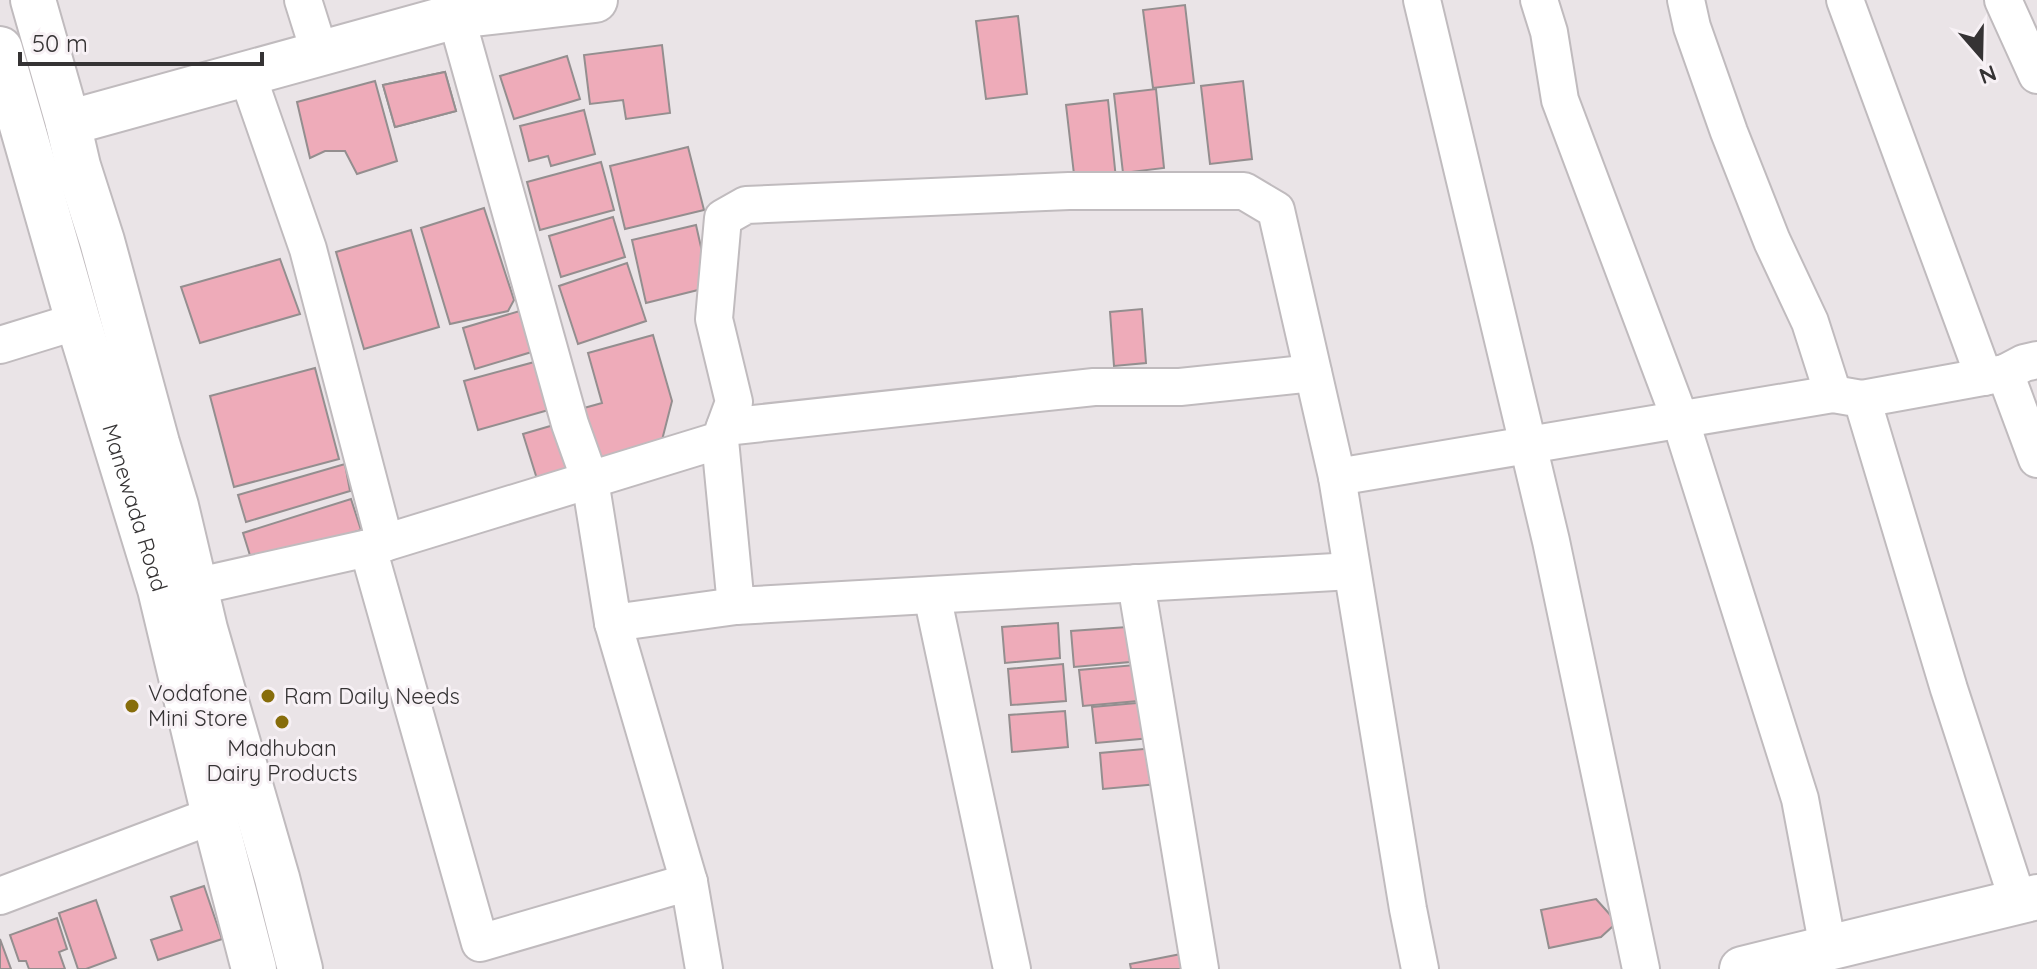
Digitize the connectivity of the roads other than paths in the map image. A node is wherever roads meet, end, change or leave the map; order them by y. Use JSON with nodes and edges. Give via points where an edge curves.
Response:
{"nodes":[{"id":1,"x":33,"y":0,"type":"edge"},
{"id":2,"x":303,"y":0,"type":"edge"},
{"id":3,"x":595,"y":0,"type":"edge"},
{"id":4,"x":1422,"y":0,"type":"edge"},
{"id":5,"x":1539,"y":0,"type":"edge"},
{"id":6,"x":1686,"y":0,"type":"edge"},
{"id":7,"x":1845,"y":0,"type":"edge"},
{"id":8,"x":2003,"y":0,"type":"edge"},
{"id":9,"x":517,"y":4,"type":"edge"},
{"id":10,"x":456,"y":16,"type":"junction"},
{"id":11,"x":0,"y":49,"type":"edge"},
{"id":12,"x":320,"y":54,"type":"junction"},
{"id":13,"x":247,"y":74,"type":"junction"},
{"id":14,"x":2037,"y":75,"type":"edge"},
{"id":15,"x":68,"y":123,"type":"junction"},
{"id":16,"x":78,"y":321,"type":"junction"},
{"id":17,"x":0,"y":345,"type":"edge"},
{"id":18,"x":2009,"y":370,"type":"edge"},
{"id":19,"x":1313,"y":373,"type":"junction"},
{"id":20,"x":1847,"y":397,"type":"junction"},
{"id":21,"x":1680,"y":419,"type":"junction"},
{"id":22,"x":722,"y":434,"type":"junction"},
{"id":23,"x":1529,"y":445,"type":"junction"},
{"id":24,"x":2037,"y":459,"type":"edge"},
{"id":25,"x":1337,"y":477,"type":"junction"},
{"id":26,"x":590,"y":480,"type":"junction"},
{"id":27,"x":377,"y":545,"type":"junction"},
{"id":28,"x":1352,"y":571,"type":"junction"},
{"id":29,"x":1136,"y":583,"type":"junction"},
{"id":30,"x":194,"y":587,"type":"junction"},
{"id":31,"x":932,"y":595,"type":"junction"},
{"id":32,"x":736,"y":606,"type":"junction"},
{"id":33,"x":613,"y":623,"type":"junction"},
{"id":34,"x":214,"y":815,"type":"junction"},
{"id":35,"x":689,"y":882,"type":"junction"},
{"id":36,"x":0,"y":896,"type":"edge"},
{"id":37,"x":2028,"y":899,"type":"edge"},
{"id":38,"x":1828,"y":948,"type":"junction"},
{"id":39,"x":254,"y":969,"type":"edge"},
{"id":40,"x":300,"y":969,"type":"edge"},
{"id":41,"x":704,"y":969,"type":"edge"},
{"id":42,"x":1012,"y":969,"type":"edge"},
{"id":43,"x":1200,"y":969,"type":"edge"},
{"id":44,"x":1420,"y":969,"type":"edge"},
{"id":45,"x":1641,"y":969,"type":"edge"},
{"id":46,"x":1742,"y":969,"type":"edge"}],
"edges":[{"from":1,"to":15,"type":"street"},
{"from":2,"to":12,"type":"street"},
{"from":3,"to":9,"type":"street"},
{"from":4,"to":23,"type":"street"},
{"from":5,"to":21,"type":"street","via":[[1560,100]]},
{"from":6,"to":20,"type":"street","via":[[1772,241]]},
{"from":7,"to":18,"type":"street"},
{"from":8,"to":14,"type":"street"},
{"from":9,"to":10,"type":"street"},
{"from":10,"to":12,"type":"street"},
{"from":10,"to":26,"type":"street"},
{"from":11,"to":16,"type":"street","name":"Manewada Road"},
{"from":12,"to":13,"type":"street"},
{"from":13,"to":15,"type":"street"},
{"from":13,"to":27,"type":"street","via":[[308,249]]},
{"from":15,"to":30,"type":"street"},
{"from":16,"to":17,"type":"street"},
{"from":16,"to":34,"type":"street","name":"Manewada Road","via":[[160,589]]},
{"from":18,"to":20,"type":"street"},
{"from":18,"to":24,"type":"street"},
{"from":19,"to":22,"type":"street","via":[[1180,387],[1094,387]]},
{"from":19,"to":22,"type":"street","via":[[1276,210],[1244,191],[1069,191],[746,205],[723,218],[714,319],[734,402]]},
{"from":19,"to":25,"type":"street"},
{"from":20,"to":21,"type":"street"},
{"from":20,"to":37,"type":"street"},
{"from":21,"to":23,"type":"street"},
{"from":21,"to":38,"type":"street","via":[[1800,799]]},
{"from":22,"to":26,"type":"street"},
{"from":22,"to":32,"type":"street"},
{"from":23,"to":25,"type":"street"},
{"from":23,"to":45,"type":"street"},
{"from":25,"to":28,"type":"street"},
{"from":26,"to":27,"type":"street"},
{"from":26,"to":33,"type":"street"},
{"from":27,"to":30,"type":"street"},
{"from":27,"to":35,"type":"street","via":[[480,943]]},
{"from":28,"to":29,"type":"street"},
{"from":28,"to":44,"type":"street"},
{"from":29,"to":31,"type":"street"},
{"from":29,"to":43,"type":"street"},
{"from":30,"to":40,"type":"street"},
{"from":31,"to":32,"type":"street"},
{"from":31,"to":42,"type":"street"},
{"from":32,"to":33,"type":"street"},
{"from":33,"to":35,"type":"street"},
{"from":34,"to":36,"type":"street"},
{"from":34,"to":39,"type":"street","name":"Manewada Road"},
{"from":35,"to":41,"type":"street"},
{"from":37,"to":38,"type":"street"},
{"from":38,"to":46,"type":"street"}]}
